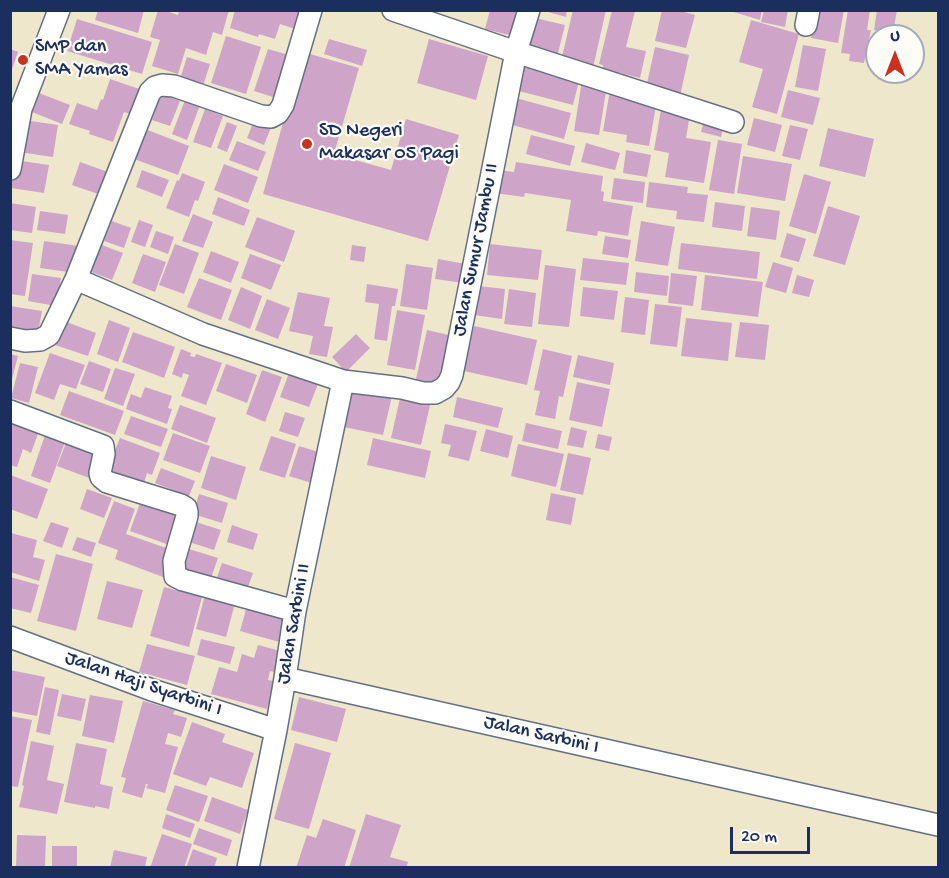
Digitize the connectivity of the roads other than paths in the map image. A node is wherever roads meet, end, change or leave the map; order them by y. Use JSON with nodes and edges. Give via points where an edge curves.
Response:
{"nodes":[{"id":1,"x":59,"y":10,"type":"edge"},
{"id":2,"x":311,"y":10,"type":"edge"},
{"id":3,"x":393,"y":10,"type":"edge"},
{"id":4,"x":529,"y":10,"type":"edge"},
{"id":5,"x":516,"y":52,"type":"junction"},
{"id":6,"x":733,"y":122,"type":"dead end"},
{"id":7,"x":10,"y":169,"type":"edge"},
{"id":8,"x":76,"y":279,"type":"junction"},
{"id":9,"x":10,"y":338,"type":"edge"},
{"id":10,"x":344,"y":381,"type":"junction"},
{"id":11,"x":10,"y":411,"type":"edge"},
{"id":12,"x":295,"y":611,"type":"junction"},
{"id":13,"x":10,"y":637,"type":"edge"},
{"id":14,"x":285,"y":678,"type":"junction"},
{"id":15,"x":276,"y":730,"type":"junction"},
{"id":16,"x":939,"y":825,"type":"edge"},
{"id":17,"x":248,"y":867,"type":"edge"}],
"edges":[{"from":1,"to":7,"type":"street","via":[[21,109]]},
{"from":2,"to":8,"type":"street","via":[[283,105],[272,117],[174,86],[154,87]]},
{"from":3,"to":5,"type":"street"},
{"from":4,"to":5,"type":"street","name":"Jalan Sumur Jambu II"},
{"from":5,"to":6,"type":"street"},
{"from":5,"to":10,"type":"street","name":"Jalan Sumur Jambu II","via":[[449,382],[435,393],[423,393]]},
{"from":8,"to":9,"type":"street","via":[[49,335],[40,340]]},
{"from":8,"to":10,"type":"street","name":"Jalan Sumur Jambu II","via":[[203,334]]},
{"from":10,"to":12,"type":"street","name":"Jalan Sarbini II"},
{"from":11,"to":12,"type":"street","via":[[103,446],[100,473],[107,482],[186,508],[174,561],[176,576]]},
{"from":12,"to":14,"type":"street","name":"Jalan Sarbini II"},
{"from":13,"to":15,"type":"street","name":"Jalan Haji Syarbini I","via":[[152,690]]},
{"from":14,"to":15,"type":"street","name":"Jalan Sarbini II"},
{"from":14,"to":16,"type":"street","name":"Jalan Sarbini I"},
{"from":15,"to":17,"type":"street","name":"Jalan Sarbini II"}]}
